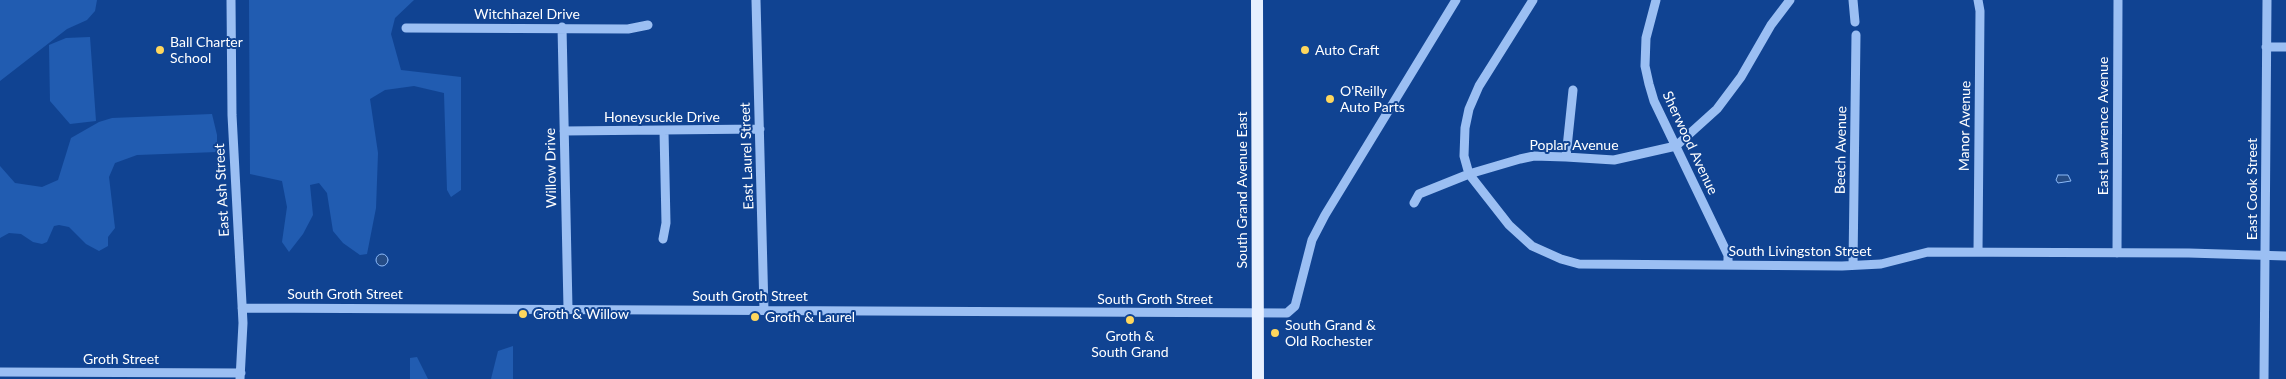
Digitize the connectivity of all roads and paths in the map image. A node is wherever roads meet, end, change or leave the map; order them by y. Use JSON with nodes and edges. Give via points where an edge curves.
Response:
{"nodes":[{"id":1,"x":231,"y":0,"type":"edge"},
{"id":2,"x":756,"y":0,"type":"edge"},
{"id":3,"x":1257,"y":0,"type":"edge"},
{"id":4,"x":1456,"y":0,"type":"edge"},
{"id":5,"x":1532,"y":0,"type":"edge"},
{"id":6,"x":1656,"y":0,"type":"edge"},
{"id":7,"x":1790,"y":0,"type":"edge"},
{"id":8,"x":1853,"y":0,"type":"edge"},
{"id":9,"x":1978,"y":0,"type":"edge"},
{"id":10,"x":2118,"y":0,"type":"edge"},
{"id":11,"x":2267,"y":0,"type":"edge"},
{"id":12,"x":1855,"y":22,"type":"dead end"},
{"id":13,"x":648,"y":25,"type":"dead end"},
{"id":14,"x":562,"y":27,"type":"junction"},
{"id":15,"x":406,"y":28,"type":"dead end"},
{"id":16,"x":1856,"y":35,"type":"dead end"},
{"id":17,"x":2266,"y":48,"type":"junction"},
{"id":18,"x":2286,"y":48,"type":"edge"},
{"id":19,"x":1573,"y":90,"type":"dead end"},
{"id":20,"x":760,"y":130,"type":"junction"},
{"id":21,"x":564,"y":131,"type":"junction"},
{"id":22,"x":664,"y":131,"type":"junction"},
{"id":23,"x":1676,"y":146,"type":"junction"},
{"id":24,"x":1566,"y":157,"type":"junction"},
{"id":25,"x":1469,"y":174,"type":"junction"},
{"id":26,"x":1414,"y":203,"type":"dead end"},
{"id":27,"x":662,"y":239,"type":"dead end"},
{"id":28,"x":1978,"y":252,"type":"junction"},
{"id":29,"x":2116,"y":253,"type":"junction"},
{"id":30,"x":2265,"y":255,"type":"junction"},
{"id":31,"x":2286,"y":256,"type":"edge"},
{"id":32,"x":1728,"y":264,"type":"junction"},
{"id":33,"x":1853,"y":265,"type":"junction"},
{"id":34,"x":242,"y":308,"type":"junction"},
{"id":35,"x":568,"y":308,"type":"junction"},
{"id":36,"x":764,"y":310,"type":"junction"},
{"id":37,"x":1257,"y":314,"type":"junction"},
{"id":38,"x":0,"y":372,"type":"edge"},
{"id":39,"x":241,"y":376,"type":"edge"},
{"id":40,"x":1258,"y":379,"type":"edge"},
{"id":41,"x":2264,"y":379,"type":"edge"}],
"edges":[{"from":1,"to":34,"type":"street","name":"East Ash Street","via":[[232,114]]},
{"from":2,"to":20,"type":"street","name":"East Laurel Street"},
{"from":3,"to":37,"type":"main road","name":"South Grand Avenue East"},
{"from":4,"to":37,"type":"street","name":"South Groth Street","via":[[1325,215],[1312,240],[1295,306],[1286,313]]},
{"from":5,"to":25,"type":"street","via":[[1493,61],[1469,109],[1464,156]]},
{"from":6,"to":23,"type":"street","name":"Sherwood Avenue","via":[[1646,38],[1645,66],[1654,102]]},
{"from":7,"to":23,"type":"street","name":"Poplar Avenue","via":[[1717,109]]},
{"from":8,"to":12,"type":"street"},
{"from":9,"to":28,"type":"street","name":"Manor Avenue"},
{"from":10,"to":29,"type":"street","name":"East Lawrence Avenue"},
{"from":11,"to":17,"type":"street","name":"East Cook Street"},
{"from":13,"to":14,"type":"street","name":"Witchhazel Drive","via":[[628,28]]},
{"from":14,"to":15,"type":"street","name":"Witchhazel Drive"},
{"from":14,"to":21,"type":"street","name":"Willow Drive"},
{"from":16,"to":33,"type":"street","name":"Beech Avenue"},
{"from":17,"to":18,"type":"street"},
{"from":17,"to":30,"type":"street","name":"East Cook Street"},
{"from":19,"to":24,"type":"street"},
{"from":20,"to":22,"type":"street","name":"Honeysuckle Drive"},
{"from":20,"to":36,"type":"street","name":"East Laurel Street"},
{"from":21,"to":22,"type":"street","name":"Honeysuckle Drive"},
{"from":21,"to":35,"type":"street","name":"Willow Drive"},
{"from":22,"to":27,"type":"street","via":[[666,223]]},
{"from":23,"to":24,"type":"street","name":"Poplar Avenue","via":[[1614,160]]},
{"from":23,"to":32,"type":"street","name":"Sherwood Avenue","via":[[1728,255]]},
{"from":24,"to":25,"type":"street","name":"Poplar Avenue","via":[[1520,159]]},
{"from":25,"to":26,"type":"street","name":"Poplar Avenue","via":[[1419,194]]},
{"from":25,"to":32,"type":"street","name":"South Livingston Street","via":[[1520,236],[1543,252],[1561,259],[1579,264]]},
{"from":28,"to":29,"type":"street","name":"South Livingston Street"},
{"from":28,"to":33,"type":"street","name":"South Livingston Street","via":[[1928,252],[1881,264]]},
{"from":29,"to":30,"type":"street","name":"South Livingston Street"},
{"from":30,"to":31,"type":"street","name":"South Livingston Street"},
{"from":30,"to":41,"type":"street","name":"East Cook Street"},
{"from":32,"to":33,"type":"street","name":"South Livingston Street"},
{"from":34,"to":35,"type":"street","name":"South Groth Street"},
{"from":34,"to":39,"type":"street","name":"East Ash Street"},
{"from":35,"to":36,"type":"street","name":"South Groth Street"},
{"from":36,"to":37,"type":"street","name":"South Groth Street"},
{"from":37,"to":40,"type":"main road","name":"South Grand Avenue East"},
{"from":38,"to":39,"type":"street","name":"Groth Street"}]}
